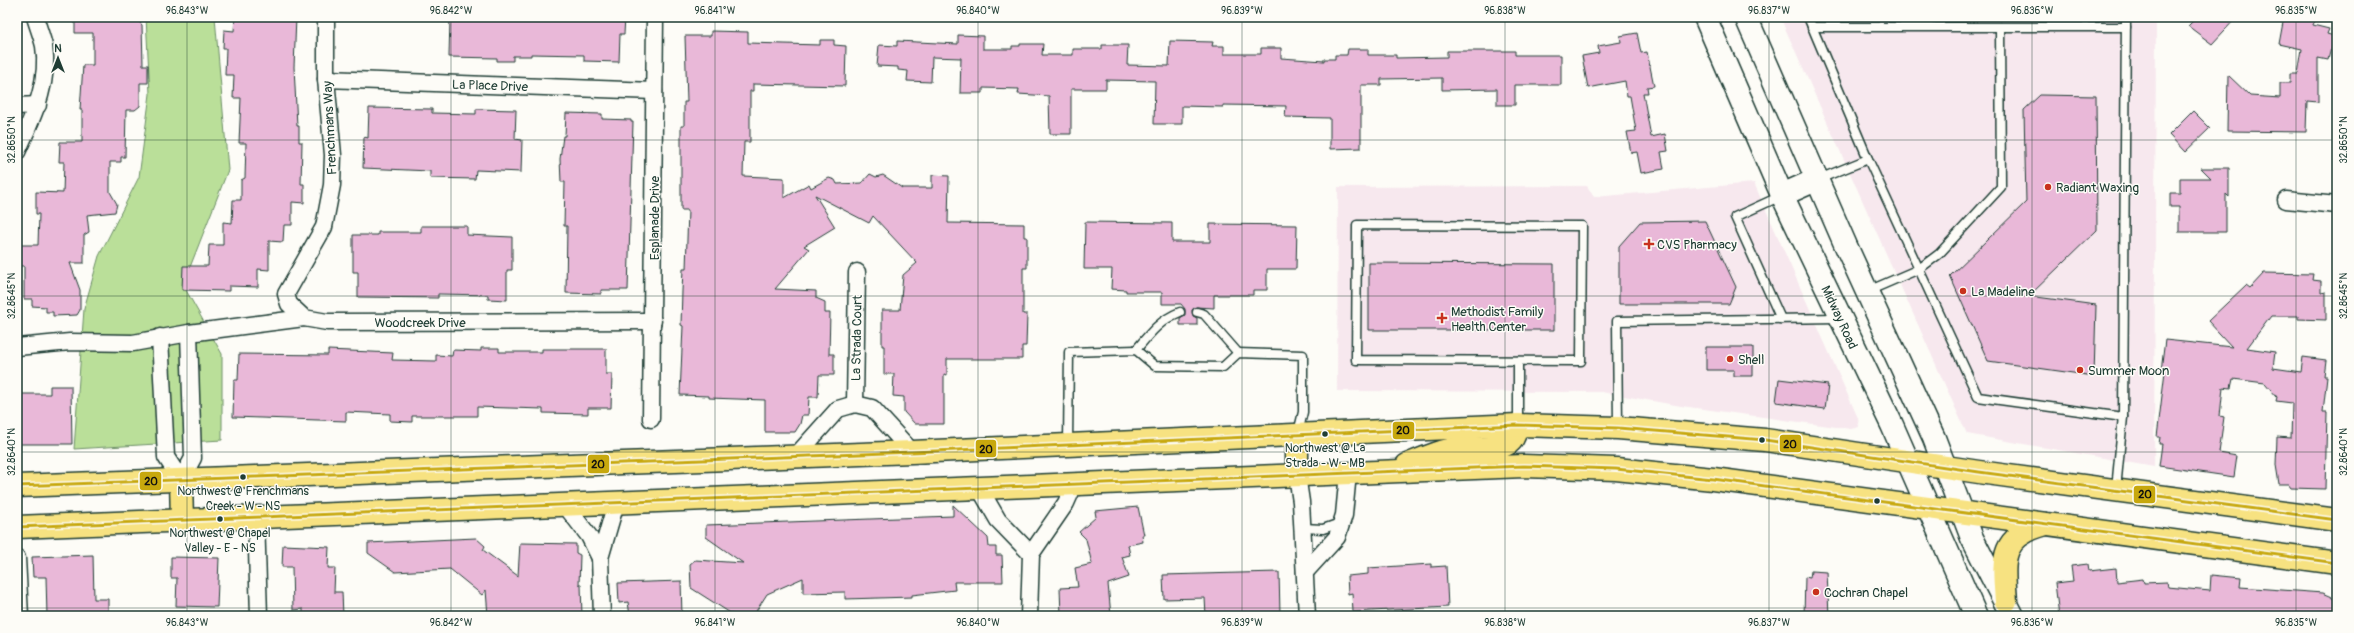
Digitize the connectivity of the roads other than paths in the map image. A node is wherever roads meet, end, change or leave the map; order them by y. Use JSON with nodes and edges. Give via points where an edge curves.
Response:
{"nodes":[{"id":1,"x":35,"y":17,"type":"edge"},
{"id":2,"x":326,"y":17,"type":"edge"},
{"id":3,"x":655,"y":17,"type":"edge"},
{"id":4,"x":1705,"y":17,"type":"edge"},
{"id":5,"x":1746,"y":17,"type":"edge"},
{"id":6,"x":1808,"y":17,"type":"edge"},
{"id":7,"x":2126,"y":17,"type":"edge"},
{"id":8,"x":1812,"y":27,"type":"junction"},
{"id":9,"x":2000,"y":27,"type":"junction"},
{"id":10,"x":2126,"y":27,"type":"junction"},
{"id":11,"x":326,"y":79,"type":"junction"},
{"id":12,"x":654,"y":91,"type":"junction"},
{"id":13,"x":38,"y":105,"type":"junction"},
{"id":14,"x":17,"y":106,"type":"edge"},
{"id":15,"x":17,"y":152,"type":"edge"},
{"id":16,"x":1868,"y":159,"type":"junction"},
{"id":17,"x":1818,"y":179,"type":"junction"},
{"id":18,"x":1782,"y":195,"type":"junction"},
{"id":19,"x":2286,"y":200,"type":"dead end"},
{"id":20,"x":2337,"y":206,"type":"edge"},
{"id":21,"x":1919,"y":269,"type":"junction"},
{"id":22,"x":857,"y":272,"type":"dead end"},
{"id":23,"x":1867,"y":292,"type":"junction"},
{"id":24,"x":1180,"y":312,"type":"dead end"},
{"id":25,"x":1197,"y":312,"type":"dead end"},
{"id":26,"x":304,"y":318,"type":"junction"},
{"id":27,"x":1840,"y":318,"type":"junction"},
{"id":28,"x":1781,"y":319,"type":"junction"},
{"id":29,"x":653,"y":321,"type":"junction"},
{"id":30,"x":189,"y":333,"type":"junction"},
{"id":31,"x":160,"y":337,"type":"junction"},
{"id":32,"x":17,"y":347,"type":"edge"},
{"id":33,"x":1136,"y":350,"type":"junction"},
{"id":34,"x":1238,"y":353,"type":"junction"},
{"id":35,"x":1518,"y":361,"type":"junction"},
{"id":36,"x":855,"y":404,"type":"junction"},
{"id":37,"x":2123,"y":417,"type":"junction"},
{"id":38,"x":651,"y":420,"type":"dead end"},
{"id":39,"x":1518,"y":425,"type":"junction"},
{"id":40,"x":1618,"y":428,"type":"junction"},
{"id":41,"x":1298,"y":435,"type":"junction"},
{"id":42,"x":1068,"y":444,"type":"junction"},
{"id":43,"x":912,"y":452,"type":"junction"},
{"id":44,"x":795,"y":457,"type":"junction"},
{"id":45,"x":1907,"y":461,"type":"junction"},
{"id":46,"x":1946,"y":467,"type":"junction"},
{"id":47,"x":1395,"y":471,"type":"junction"},
{"id":48,"x":1348,"y":473,"type":"junction"},
{"id":49,"x":1297,"y":475,"type":"junction"},
{"id":50,"x":181,"y":480,"type":"junction"},
{"id":51,"x":1074,"y":485,"type":"junction"},
{"id":52,"x":17,"y":486,"type":"edge"},
{"id":53,"x":980,"y":489,"type":"junction"},
{"id":54,"x":2116,"y":490,"type":"junction"},
{"id":55,"x":616,"y":503,"type":"junction"},
{"id":56,"x":565,"y":505,"type":"junction"},
{"id":57,"x":1926,"y":506,"type":"junction"},
{"id":58,"x":1963,"y":511,"type":"junction"},
{"id":59,"x":256,"y":517,"type":"junction"},
{"id":60,"x":182,"y":520,"type":"junction"},
{"id":61,"x":2337,"y":520,"type":"edge"},
{"id":62,"x":1342,"y":522,"type":"junction"},
{"id":63,"x":2052,"y":523,"type":"junction"},
{"id":64,"x":17,"y":527,"type":"edge"},
{"id":65,"x":1302,"y":528,"type":"junction"},
{"id":66,"x":606,"y":535,"type":"junction"},
{"id":67,"x":589,"y":536,"type":"junction"},
{"id":68,"x":1031,"y":554,"type":"junction"},
{"id":69,"x":17,"y":558,"type":"edge"},
{"id":70,"x":600,"y":558,"type":"junction"},
{"id":71,"x":2337,"y":563,"type":"edge"},
{"id":72,"x":1305,"y":572,"type":"junction"},
{"id":73,"x":2009,"y":609,"type":"edge"},
{"id":74,"x":20,"y":616,"type":"edge"},
{"id":75,"x":260,"y":616,"type":"edge"},
{"id":76,"x":602,"y":616,"type":"edge"},
{"id":77,"x":1022,"y":616,"type":"edge"},
{"id":78,"x":1029,"y":616,"type":"edge"},
{"id":79,"x":1307,"y":616,"type":"edge"},
{"id":80,"x":1976,"y":616,"type":"edge"}],
"edges":[{"from":1,"to":13,"type":"street","via":[[44,47],[44,82]]},
{"from":2,"to":11,"type":"street","name":"Frenchmans Way"},
{"from":3,"to":12,"type":"street","name":"Esplanade Drive"},
{"from":4,"to":18,"type":"main road","name":"Midway Road"},
{"from":5,"to":17,"type":"main road"},
{"from":6,"to":8,"type":"lane"},
{"from":7,"to":10,"type":"lane"},
{"from":8,"to":9,"type":"lane"},
{"from":8,"to":16,"type":"lane"},
{"from":9,"to":10,"type":"lane"},
{"from":9,"to":21,"type":"lane","via":[[2001,186],[1939,254]]},
{"from":10,"to":37,"type":"lane"},
{"from":11,"to":12,"type":"street","name":"La Place Drive"},
{"from":11,"to":26,"type":"street","name":"Frenchmans Way","via":[[333,155],[332,185],[324,227],[286,294],[289,304]]},
{"from":12,"to":29,"type":"street","name":"Esplanade Drive"},
{"from":13,"to":14,"type":"street"},
{"from":13,"to":15,"type":"street"},
{"from":16,"to":17,"type":"lane"},
{"from":16,"to":21,"type":"lane"},
{"from":17,"to":18,"type":"main road"},
{"from":17,"to":23,"type":"main road"},
{"from":18,"to":27,"type":"main road","name":"Midway Road"},
{"from":18,"to":28,"type":"lane","via":[[1735,217]]},
{"from":19,"to":20,"type":"street"},
{"from":21,"to":23,"type":"lane"},
{"from":21,"to":37,"type":"lane","via":[[1978,397]]},
{"from":22,"to":36,"type":"street","name":"La Strada Court"},
{"from":23,"to":46,"type":"main road"},
{"from":24,"to":33,"type":"lane","via":[[1168,317],[1154,328]]},
{"from":25,"to":34,"type":"lane","via":[[1204,314]]},
{"from":26,"to":29,"type":"street","name":"Woodcreek Drive","via":[[327,322]]},
{"from":26,"to":30,"type":"street","name":"Woodcreek Drive"},
{"from":27,"to":28,"type":"lane"},
{"from":27,"to":45,"type":"main road","name":"Midway Road"},
{"from":28,"to":40,"type":"lane","via":[[1617,321]]},
{"from":29,"to":38,"type":"street","name":"Esplanade Drive"},
{"from":30,"to":31,"type":"street","name":"Woodcreek Drive"},
{"from":30,"to":50,"type":"street","via":[[193,458]]},
{"from":31,"to":32,"type":"street","name":"Woodcreek Drive","via":[[133,343],[70,342]]},
{"from":31,"to":50,"type":"street","via":[[166,457]]},
{"from":33,"to":34,"type":"lane","via":[[1155,366],[1223,367]]},
{"from":33,"to":42,"type":"lane","via":[[1069,352]]},
{"from":34,"to":41,"type":"lane","via":[[1303,355],[1303,412]]},
{"from":35,"to":35,"type":"lane","via":[[1356,360],[1357,225],[1582,226],[1581,361]]},
{"from":35,"to":39,"type":"lane"},
{"from":36,"to":43,"type":"street","via":[[872,408]]},
{"from":36,"to":44,"type":"street","via":[[838,408]]},
{"from":37,"to":54,"type":"lane"},
{"from":39,"to":40,"type":"main road"},
{"from":39,"to":41,"type":"main road"},
{"from":39,"to":47,"type":"main road","via":[[1513,439],[1507,444],[1490,448],[1459,448],[1427,456]]},
{"from":40,"to":45,"type":"main road","via":[[1765,440]]},
{"from":41,"to":42,"type":"main road"},
{"from":41,"to":49,"type":"main road"},
{"from":42,"to":43,"type":"main road"},
{"from":43,"to":44,"type":"main road"},
{"from":44,"to":50,"type":"main road"},
{"from":45,"to":46,"type":"main road"},
{"from":45,"to":57,"type":"main road","name":"Midway Road"},
{"from":46,"to":54,"type":"main road"},
{"from":46,"to":58,"type":"main road"},
{"from":47,"to":48,"type":"main road"},
{"from":47,"to":57,"type":"main road","via":[[1524,466],[1616,469]]},
{"from":48,"to":49,"type":"main road"},
{"from":48,"to":62,"type":"street"},
{"from":49,"to":51,"type":"main road"},
{"from":49,"to":65,"type":"street"},
{"from":50,"to":52,"type":"main road"},
{"from":50,"to":60,"type":"main road"},
{"from":51,"to":53,"type":"main road"},
{"from":51,"to":68,"type":"street","via":[[1066,503]]},
{"from":53,"to":55,"type":"main road"},
{"from":53,"to":68,"type":"street","via":[[998,520]]},
{"from":54,"to":61,"type":"main road"},
{"from":55,"to":56,"type":"main road"},
{"from":55,"to":66,"type":"street"},
{"from":56,"to":59,"type":"main road"},
{"from":56,"to":67,"type":"street"},
{"from":57,"to":58,"type":"main road"},
{"from":57,"to":80,"type":"main road","name":"Midway Road"},
{"from":58,"to":63,"type":"main road"},
{"from":58,"to":73,"type":"main road","via":[[1972,538]]},
{"from":59,"to":60,"type":"main road"},
{"from":59,"to":75,"type":"street"},
{"from":60,"to":64,"type":"main road"},
{"from":62,"to":65,"type":"lane","via":[[1323,529]]},
{"from":62,"to":72,"type":"street","via":[[1337,537]]},
{"from":63,"to":71,"type":"main road"},
{"from":63,"to":73,"type":"main road","via":[[2021,532],[2008,548],[2003,563]]},
{"from":65,"to":72,"type":"street"},
{"from":66,"to":67,"type":"lane","via":[[598,538]]},
{"from":66,"to":70,"type":"street"},
{"from":67,"to":70,"type":"street"},
{"from":68,"to":78,"type":"street"},
{"from":69,"to":74,"type":"street"},
{"from":70,"to":76,"type":"street"},
{"from":72,"to":79,"type":"street"},
{"from":77,"to":78,"type":"street"}]}
